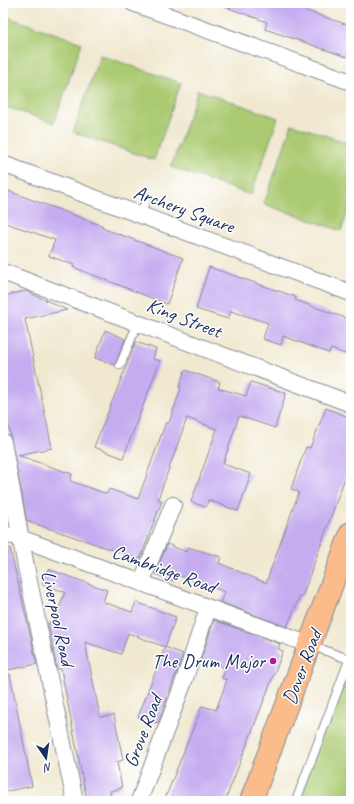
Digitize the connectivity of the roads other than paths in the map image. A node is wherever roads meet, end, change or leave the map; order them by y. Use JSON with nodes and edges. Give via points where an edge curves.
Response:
{"nodes":[{"id":1,"x":133,"y":3,"type":"edge"},
{"id":2,"x":351,"y":82,"type":"edge"},
{"id":3,"x":3,"y":164,"type":"edge"},
{"id":4,"x":147,"y":198,"type":"dead end"},
{"id":5,"x":140,"y":215,"type":"junction"},
{"id":6,"x":3,"y":272,"type":"edge"},
{"id":7,"x":351,"y":293,"type":"edge"},
{"id":8,"x":138,"y":323,"type":"junction"},
{"id":9,"x":120,"y":365,"type":"dead end"},
{"id":10,"x":351,"y":404,"type":"edge"},
{"id":11,"x":3,"y":442,"type":"edge"},
{"id":12,"x":173,"y":505,"type":"dead end"},
{"id":13,"x":351,"y":533,"type":"edge"},
{"id":14,"x":3,"y":538,"type":"edge"},
{"id":15,"x":21,"y":539,"type":"junction"},
{"id":16,"x":141,"y":583,"type":"junction"},
{"id":17,"x":208,"y":608,"type":"junction"},
{"id":18,"x":310,"y":645,"type":"junction"},
{"id":19,"x":350,"y":658,"type":"edge"},
{"id":20,"x":75,"y":801,"type":"edge"},
{"id":21,"x":139,"y":801,"type":"edge"},
{"id":22,"x":251,"y":801,"type":"edge"},
{"id":23,"x":296,"y":801,"type":"edge"}],
"edges":[{"from":1,"to":2,"type":"street"},
{"from":3,"to":5,"type":"street","name":"Archery Square"},
{"from":4,"to":5,"type":"lane"},
{"from":5,"to":7,"type":"street","name":"Archery Square"},
{"from":6,"to":8,"type":"street","name":"King Street"},
{"from":8,"to":9,"type":"lane"},
{"from":8,"to":10,"type":"street","name":"King Street"},
{"from":11,"to":15,"type":"street","name":"Liverpool Road"},
{"from":12,"to":16,"type":"street"},
{"from":13,"to":18,"type":"main road","name":"Dover Road"},
{"from":14,"to":15,"type":"street","name":"Cambridge Road","via":[[12,535]]},
{"from":15,"to":16,"type":"street","name":"Cambridge Road"},
{"from":15,"to":20,"type":"street","name":"Liverpool Road"},
{"from":16,"to":17,"type":"street","name":"Cambridge Road"},
{"from":17,"to":18,"type":"street","name":"Cambridge Road"},
{"from":17,"to":21,"type":"street","name":"Grove Road","via":[[183,684]]},
{"from":18,"to":19,"type":"lane"},
{"from":18,"to":22,"type":"main road","name":"Dover Road"},
{"from":19,"to":23,"type":"lane"}]}
